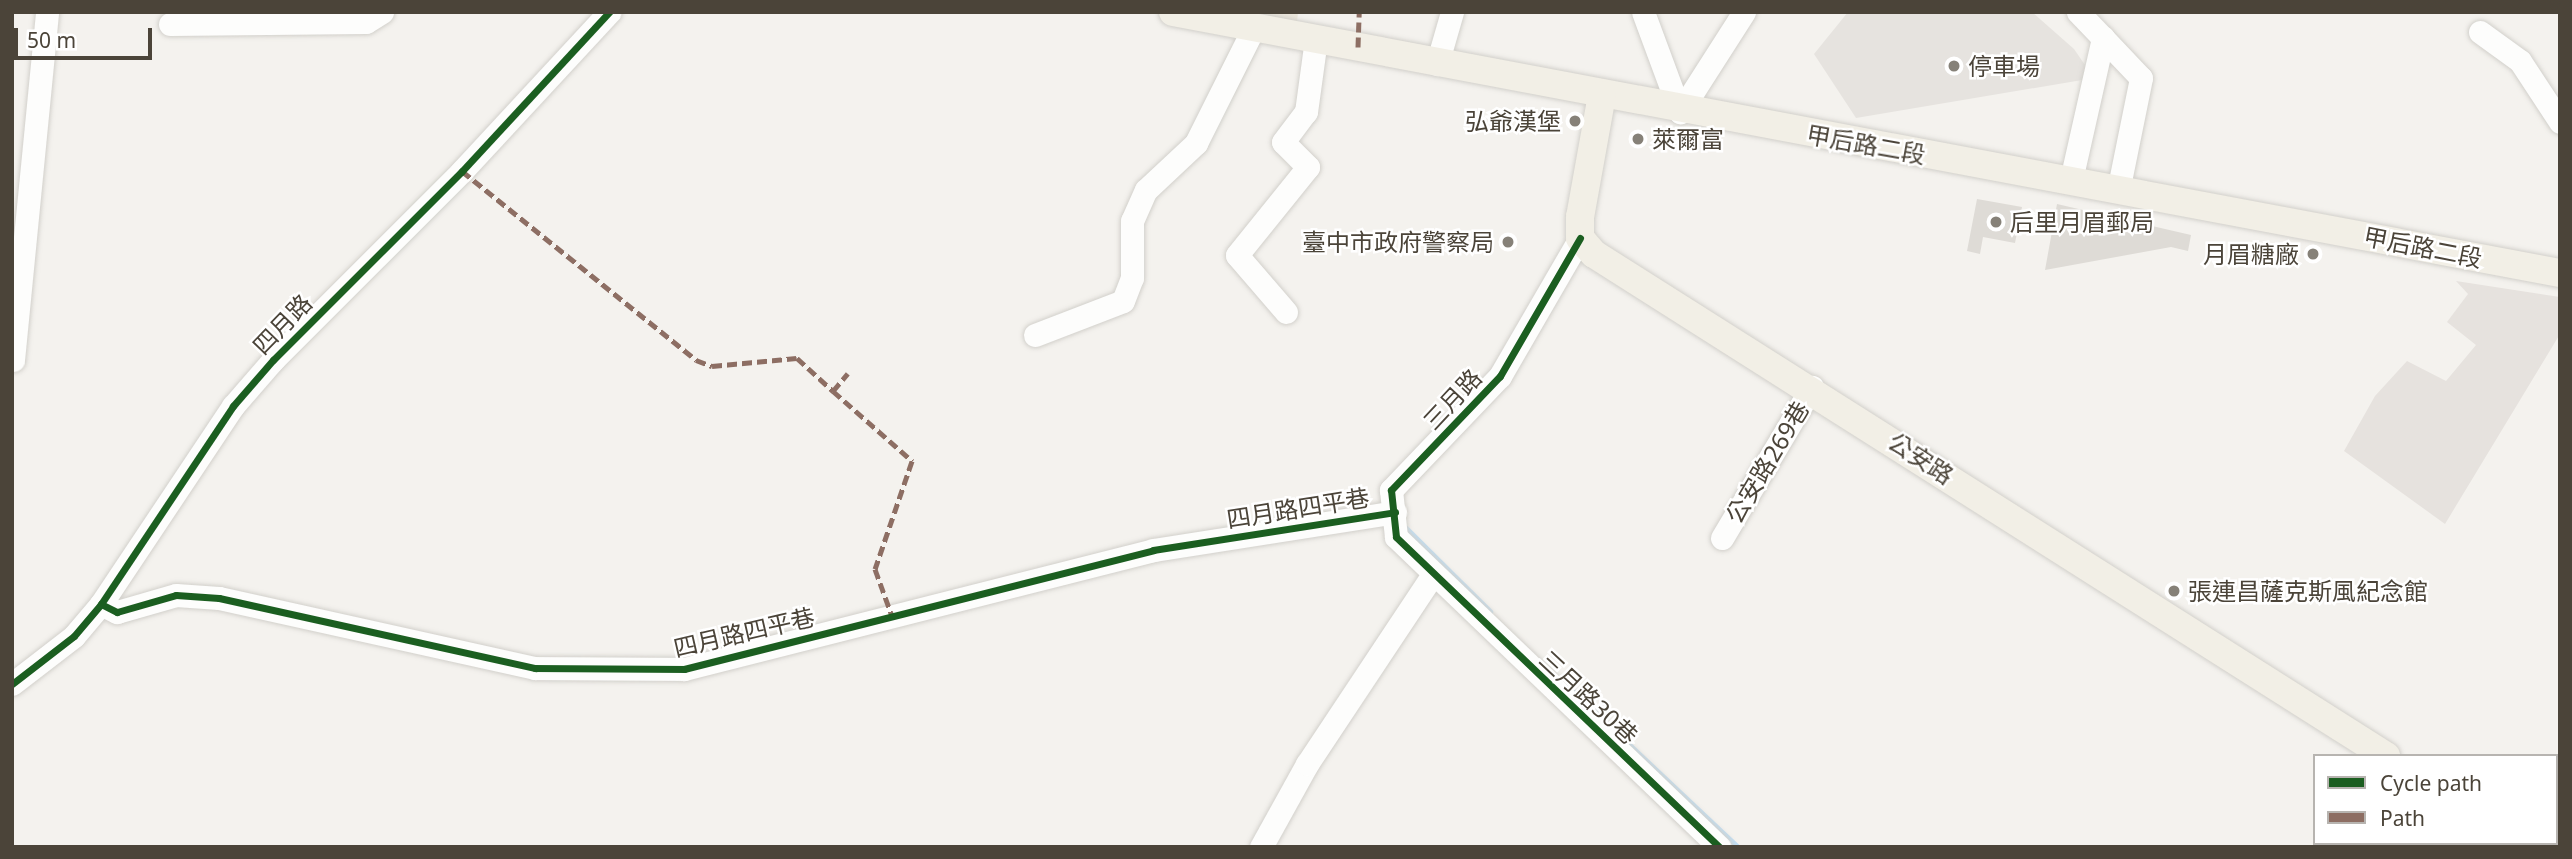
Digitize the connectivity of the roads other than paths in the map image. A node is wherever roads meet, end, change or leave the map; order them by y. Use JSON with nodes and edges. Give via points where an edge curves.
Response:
{"nodes":[{"id":1,"x":47,"y":12,"type":"edge"},
{"id":2,"x":382,"y":12,"type":"edge"},
{"id":3,"x":609,"y":12,"type":"edge"},
{"id":4,"x":1172,"y":12,"type":"edge"},
{"id":5,"x":1452,"y":12,"type":"edge"},
{"id":6,"x":1643,"y":12,"type":"edge"},
{"id":7,"x":1744,"y":12,"type":"edge"},
{"id":8,"x":2078,"y":12,"type":"edge"},
{"id":9,"x":170,"y":24,"type":"dead end"},
{"id":10,"x":1254,"y":27,"type":"junction"},
{"id":11,"x":2480,"y":32,"type":"dead end"},
{"id":12,"x":2104,"y":38,"type":"junction"},
{"id":13,"x":1316,"y":39,"type":"junction"},
{"id":14,"x":1437,"y":64,"type":"junction"},
{"id":15,"x":1602,"y":94,"type":"junction"},
{"id":16,"x":1680,"y":112,"type":"junction"},
{"id":17,"x":2560,"y":122,"type":"edge"},
{"id":18,"x":2071,"y":180,"type":"junction"},
{"id":19,"x":2118,"y":191,"type":"junction"},
{"id":20,"x":1580,"y":238,"type":"junction"},
{"id":21,"x":2560,"y":273,"type":"edge"},
{"id":22,"x":1286,"y":312,"type":"dead end"},
{"id":23,"x":1035,"y":335,"type":"dead end"},
{"id":24,"x":13,"y":360,"type":"edge"},
{"id":25,"x":1812,"y":387,"type":"junction"},
{"id":26,"x":1395,"y":512,"type":"junction"},
{"id":27,"x":1722,"y":538,"type":"dead end"},
{"id":28,"x":1432,"y":576,"type":"junction"},
{"id":29,"x":102,"y":604,"type":"junction"},
{"id":30,"x":12,"y":684,"type":"edge"},
{"id":31,"x":2383,"y":754,"type":"edge"},
{"id":32,"x":1261,"y":847,"type":"edge"},
{"id":33,"x":1719,"y":847,"type":"edge"}],
"edges":[{"from":1,"to":24,"type":"street"},
{"from":2,"to":9,"type":"street","via":[[366,22]]},
{"from":3,"to":29,"type":"street","name":"四月路","via":[[462,172],[273,360],[233,406]]},
{"from":4,"to":10,"type":"main road","name":"甲后路二段"},
{"from":5,"to":14,"type":"street"},
{"from":6,"to":16,"type":"street"},
{"from":7,"to":16,"type":"street"},
{"from":8,"to":12,"type":"street"},
{"from":10,"to":13,"type":"main road","name":"甲后路二段"},
{"from":10,"to":23,"type":"street","via":[[1196,143],[1146,190],[1132,221],[1132,278],[1123,301]]},
{"from":11,"to":17,"type":"street","via":[[2520,61]]},
{"from":12,"to":18,"type":"street"},
{"from":12,"to":19,"type":"street","via":[[2141,78]]},
{"from":13,"to":14,"type":"main road","name":"甲后路二段"},
{"from":13,"to":22,"type":"street","via":[[1306,112],[1283,142],[1308,167],[1237,255]]},
{"from":14,"to":15,"type":"main road","name":"甲后路二段"},
{"from":15,"to":16,"type":"main road","name":"甲后路二段"},
{"from":15,"to":20,"type":"main road"},
{"from":16,"to":18,"type":"main road","name":"甲后路二段"},
{"from":18,"to":19,"type":"main road","name":"甲后路二段"},
{"from":19,"to":21,"type":"main road","name":"甲后路二段"},
{"from":20,"to":25,"type":"main road","name":"公安路","via":[[1594,254]]},
{"from":20,"to":26,"type":"street","name":"三月路","via":[[1500,376],[1391,490]]},
{"from":25,"to":27,"type":"street","name":"公安路269巷"},
{"from":25,"to":31,"type":"main road","name":"公安路","via":[[2218,654]]},
{"from":26,"to":28,"type":"street","name":"三月路","via":[[1396,537]]},
{"from":26,"to":29,"type":"street","name":"四月路四平巷","via":[[1153,550],[684,669],[534,668],[219,598],[176,595],[117,612]]},
{"from":28,"to":32,"type":"street","via":[[1307,764]]},
{"from":28,"to":33,"type":"street","name":"三月路30巷"},
{"from":29,"to":30,"type":"street","name":"四月路","via":[[74,636]]}]}
